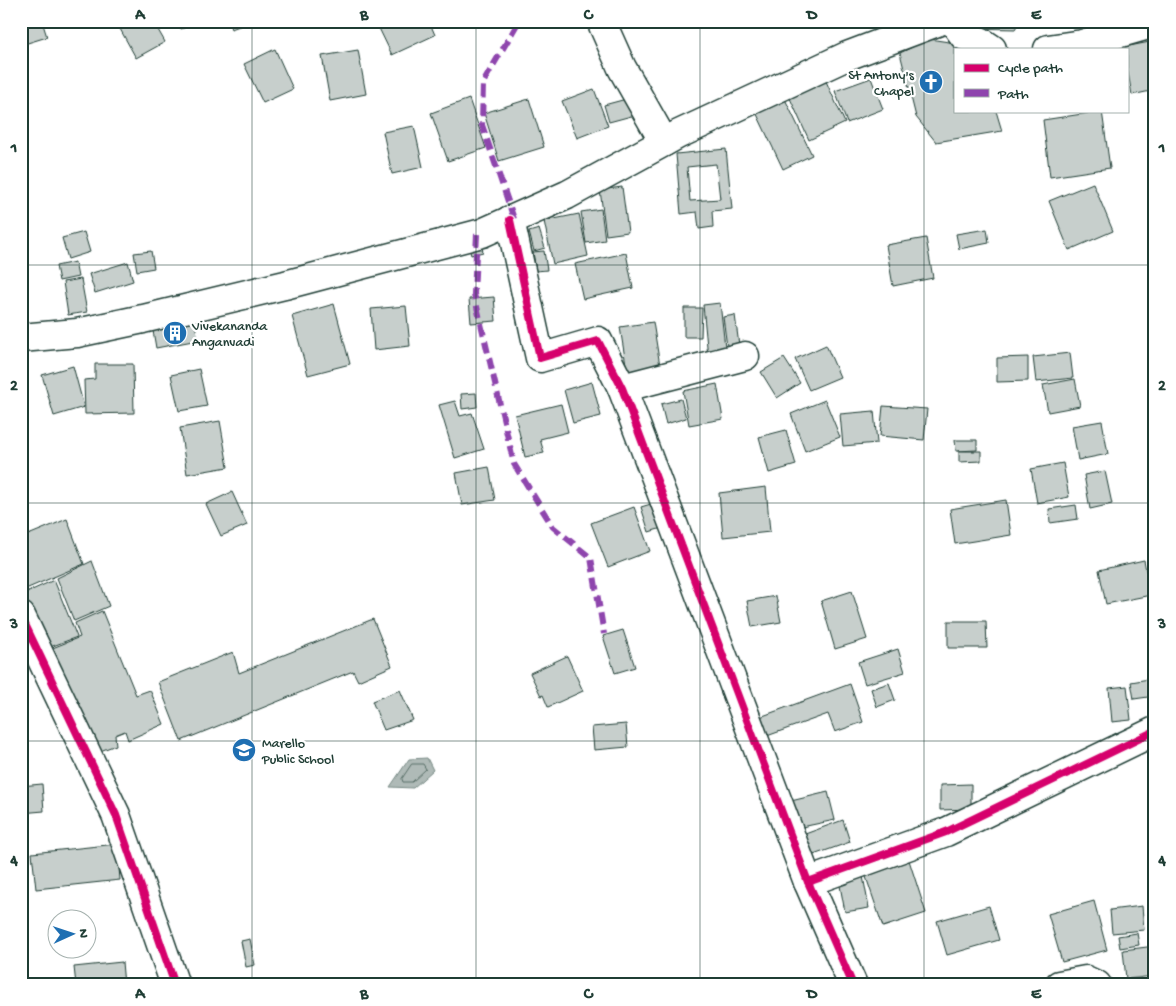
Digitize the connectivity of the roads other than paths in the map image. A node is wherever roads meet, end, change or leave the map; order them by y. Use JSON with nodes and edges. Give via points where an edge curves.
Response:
{"nodes":[{"id":1,"x":602,"y":21,"type":"edge"},
{"id":2,"x":940,"y":21,"type":"edge"},
{"id":3,"x":953,"y":21,"type":"edge"},
{"id":4,"x":1155,"y":23,"type":"edge"},
{"id":5,"x":990,"y":48,"type":"edge"},
{"id":6,"x":1055,"y":48,"type":"edge"},
{"id":7,"x":664,"y":142,"type":"junction"},
{"id":8,"x":510,"y":220,"type":"junction"},
{"id":9,"x":21,"y":338,"type":"edge"},
{"id":10,"x":745,"y":356,"type":"dead end"},
{"id":11,"x":622,"y":388,"type":"junction"},
{"id":12,"x":21,"y":616,"type":"edge"},
{"id":13,"x":1155,"y":731,"type":"edge"},
{"id":14,"x":808,"y":882,"type":"junction"},
{"id":15,"x":176,"y":985,"type":"edge"},
{"id":16,"x":853,"y":985,"type":"edge"},
{"id":17,"x":1059,"y":985,"type":"edge"},
{"id":18,"x":1098,"y":985,"type":"edge"}],
"edges":[{"from":1,"to":7,"type":"street","via":[[622,68]]},
{"from":2,"to":7,"type":"street","via":[[847,56]]},
{"from":3,"to":5,"type":"street","via":[[964,36]]},
{"from":4,"to":6,"type":"street","via":[[1082,44]]},
{"from":7,"to":8,"type":"street","via":[[567,195]]},
{"from":8,"to":9,"type":"street","via":[[477,234],[285,285],[87,331]]},
{"from":8,"to":11,"type":"street","via":[[540,358],[598,341]]},
{"from":10,"to":11,"type":"street"},
{"from":11,"to":14,"type":"street"},
{"from":12,"to":15,"type":"street","via":[[116,815]]},
{"from":13,"to":14,"type":"street","via":[[946,832]]},
{"from":14,"to":16,"type":"street"},
{"from":17,"to":18,"type":"street","via":[[1086,980]]}]}
